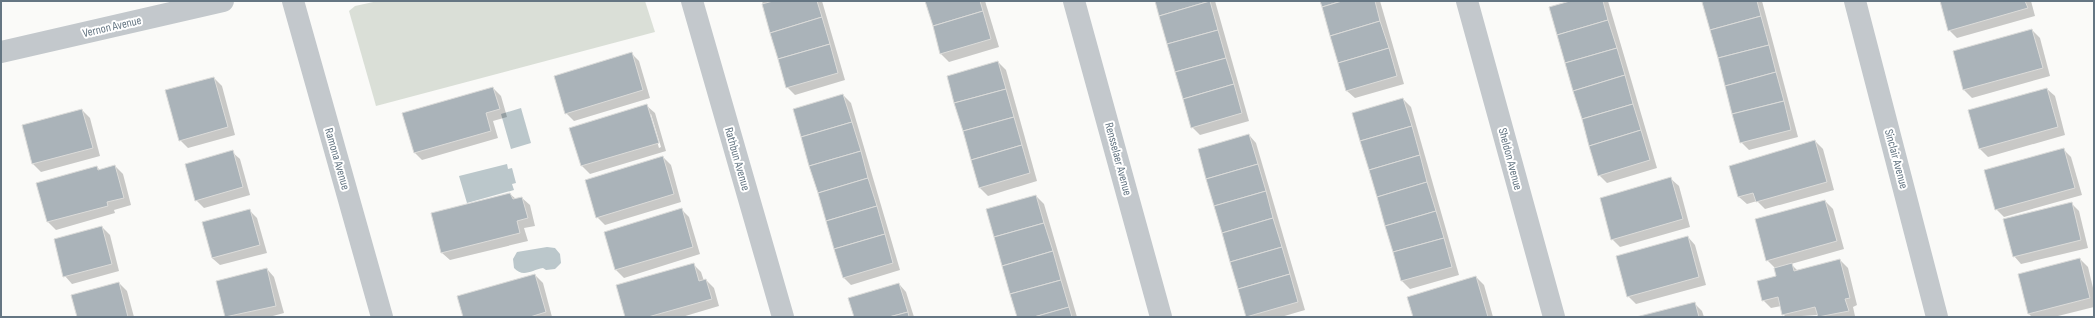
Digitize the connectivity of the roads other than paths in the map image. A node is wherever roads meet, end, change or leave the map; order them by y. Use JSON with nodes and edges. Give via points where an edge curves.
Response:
{"nodes":[{"id":1,"x":223,"y":1,"type":"edge"},
{"id":2,"x":293,"y":1,"type":"edge"},
{"id":3,"x":692,"y":1,"type":"edge"},
{"id":4,"x":1074,"y":1,"type":"edge"},
{"id":5,"x":1466,"y":1,"type":"edge"},
{"id":6,"x":1856,"y":1,"type":"edge"},
{"id":7,"x":1,"y":52,"type":"edge"},
{"id":8,"x":382,"y":317,"type":"edge"},
{"id":9,"x":783,"y":317,"type":"edge"},
{"id":10,"x":1161,"y":317,"type":"edge"},
{"id":11,"x":1554,"y":317,"type":"edge"},
{"id":12,"x":1937,"y":317,"type":"edge"}],
"edges":[{"from":1,"to":7,"type":"street","name":"Vernon Avenue"},
{"from":2,"to":8,"type":"street","name":"Ramona Avenue"},
{"from":3,"to":9,"type":"street","name":"Rathbun Avenue"},
{"from":4,"to":10,"type":"street","name":"Rensselaer Avenue"},
{"from":5,"to":11,"type":"street","name":"Sheldon Avenue"},
{"from":6,"to":12,"type":"street","name":"Sinclair Avenue"}]}
